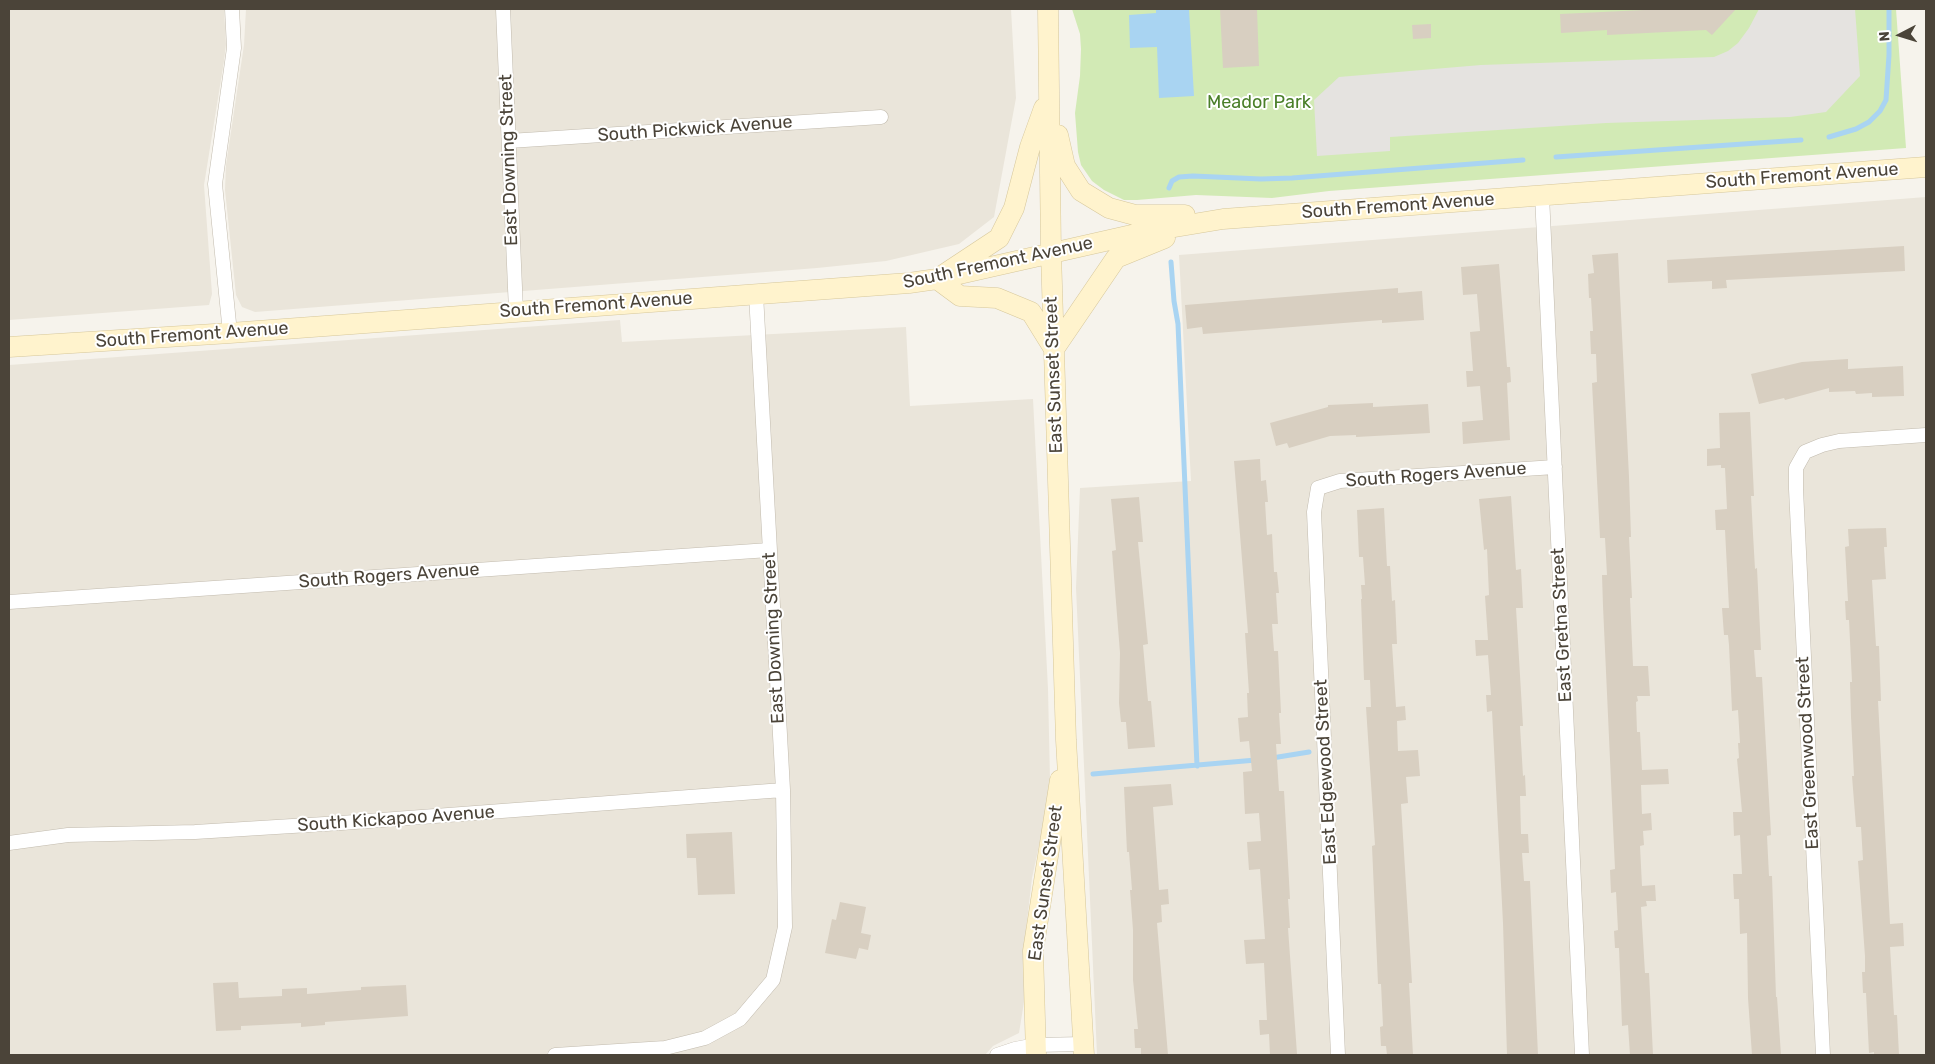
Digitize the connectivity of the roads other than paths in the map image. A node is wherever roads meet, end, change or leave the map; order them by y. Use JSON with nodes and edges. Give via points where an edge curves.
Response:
{"nodes":[{"id":1,"x":232,"y":9,"type":"edge"},
{"id":2,"x":503,"y":9,"type":"edge"},
{"id":3,"x":1048,"y":9,"type":"edge"},
{"id":4,"x":1049,"y":94,"type":"junction"},
{"id":5,"x":881,"y":117,"type":"dead end"},
{"id":6,"x":509,"y":142,"type":"junction"},
{"id":7,"x":1926,"y":168,"type":"edge"},
{"id":8,"x":1542,"y":195,"type":"junction"},
{"id":9,"x":1211,"y":220,"type":"junction"},
{"id":10,"x":1050,"y":253,"type":"junction"},
{"id":11,"x":938,"y":279,"type":"junction"},
{"id":12,"x":756,"y":294,"type":"junction"},
{"id":13,"x":516,"y":311,"type":"junction"},
{"id":14,"x":230,"y":332,"type":"junction"},
{"id":15,"x":9,"y":347,"type":"edge"},
{"id":16,"x":1054,"y":349,"type":"junction"},
{"id":17,"x":1926,"y":435,"type":"edge"},
{"id":18,"x":1555,"y":467,"type":"junction"},
{"id":19,"x":1318,"y":488,"type":"joint"},
{"id":20,"x":769,"y":550,"type":"junction"},
{"id":21,"x":9,"y":602,"type":"edge"},
{"id":22,"x":1066,"y":740,"type":"junction"},
{"id":23,"x":783,"y":790,"type":"junction"},
{"id":24,"x":9,"y":843,"type":"edge"},
{"id":25,"x":1084,"y":1049,"type":"edge"},
{"id":26,"x":1036,"y":1050,"type":"edge"},
{"id":27,"x":555,"y":1055,"type":"edge"},
{"id":28,"x":997,"y":1055,"type":"edge"},
{"id":29,"x":1338,"y":1055,"type":"edge"},
{"id":30,"x":1582,"y":1055,"type":"edge"},
{"id":31,"x":1823,"y":1055,"type":"edge"}],
"edges":[{"from":1,"to":14,"type":"street","via":[[234,48],[215,184]]},
{"from":2,"to":6,"type":"street","name":"East Downing Street"},
{"from":3,"to":4,"type":"main road","name":"East Sunset Street"},
{"from":4,"to":9,"type":"main road","via":[[1065,166],[1081,191],[1109,208],[1135,215],[1190,215]]},
{"from":4,"to":10,"type":"main road","name":"East Sunset Street"},
{"from":4,"to":11,"type":"main road","via":[[1030,147],[1014,208],[999,238]]},
{"from":5,"to":6,"type":"street","name":"South Pickwick Avenue"},
{"from":6,"to":13,"type":"street","name":"East Downing Street"},
{"from":7,"to":8,"type":"main road","name":"South Fremont Avenue"},
{"from":8,"to":9,"type":"main road","name":"South Fremont Avenue"},
{"from":8,"to":18,"type":"street","name":"East Gretna Street"},
{"from":9,"to":10,"type":"main road","name":"South Fremont Avenue"},
{"from":9,"to":16,"type":"main road","via":[[1202,227],[1153,242],[1116,258]]},
{"from":10,"to":11,"type":"main road","name":"South Fremont Avenue"},
{"from":10,"to":16,"type":"main road","name":"East Sunset Street"},
{"from":11,"to":12,"type":"main road","name":"South Fremont Avenue"},
{"from":11,"to":16,"type":"main road","via":[[960,296],[997,298],[1031,312]]},
{"from":12,"to":13,"type":"main road","name":"South Fremont Avenue"},
{"from":12,"to":20,"type":"street","name":"East Downing Street"},
{"from":13,"to":14,"type":"main road","name":"South Fremont Avenue"},
{"from":14,"to":15,"type":"main road","name":"South Fremont Avenue"},
{"from":16,"to":22,"type":"main road","name":"East Sunset Street"},
{"from":17,"to":31,"type":"street","name":"East Greenwood Street","via":[[1839,440],[1805,452],[1796,468]]},
{"from":18,"to":19,"type":"street","name":"South Rogers Avenue","via":[[1340,481]]},
{"from":18,"to":30,"type":"street","name":"East Gretna Street"},
{"from":19,"to":29,"type":"street","name":"East Edgewood Street","via":[[1314,512]]},
{"from":20,"to":21,"type":"street","name":"South Rogers Avenue"},
{"from":20,"to":23,"type":"street","name":"East Downing Street"},
{"from":22,"to":25,"type":"main road","name":"East Sunset Street"},
{"from":22,"to":26,"type":"main road","name":"East Sunset Street","via":[[1033,951]]},
{"from":23,"to":24,"type":"street","name":"South Kickapoo Avenue","via":[[341,823],[194,832],[68,835]]},
{"from":23,"to":27,"type":"street","name":"East Downing Street","via":[[785,927],[773,980],[740,1018],[705,1038],[665,1048]]},
{"from":25,"to":26,"type":"street"},
{"from":26,"to":28,"type":"street","via":[[1015,1049]]}]}
